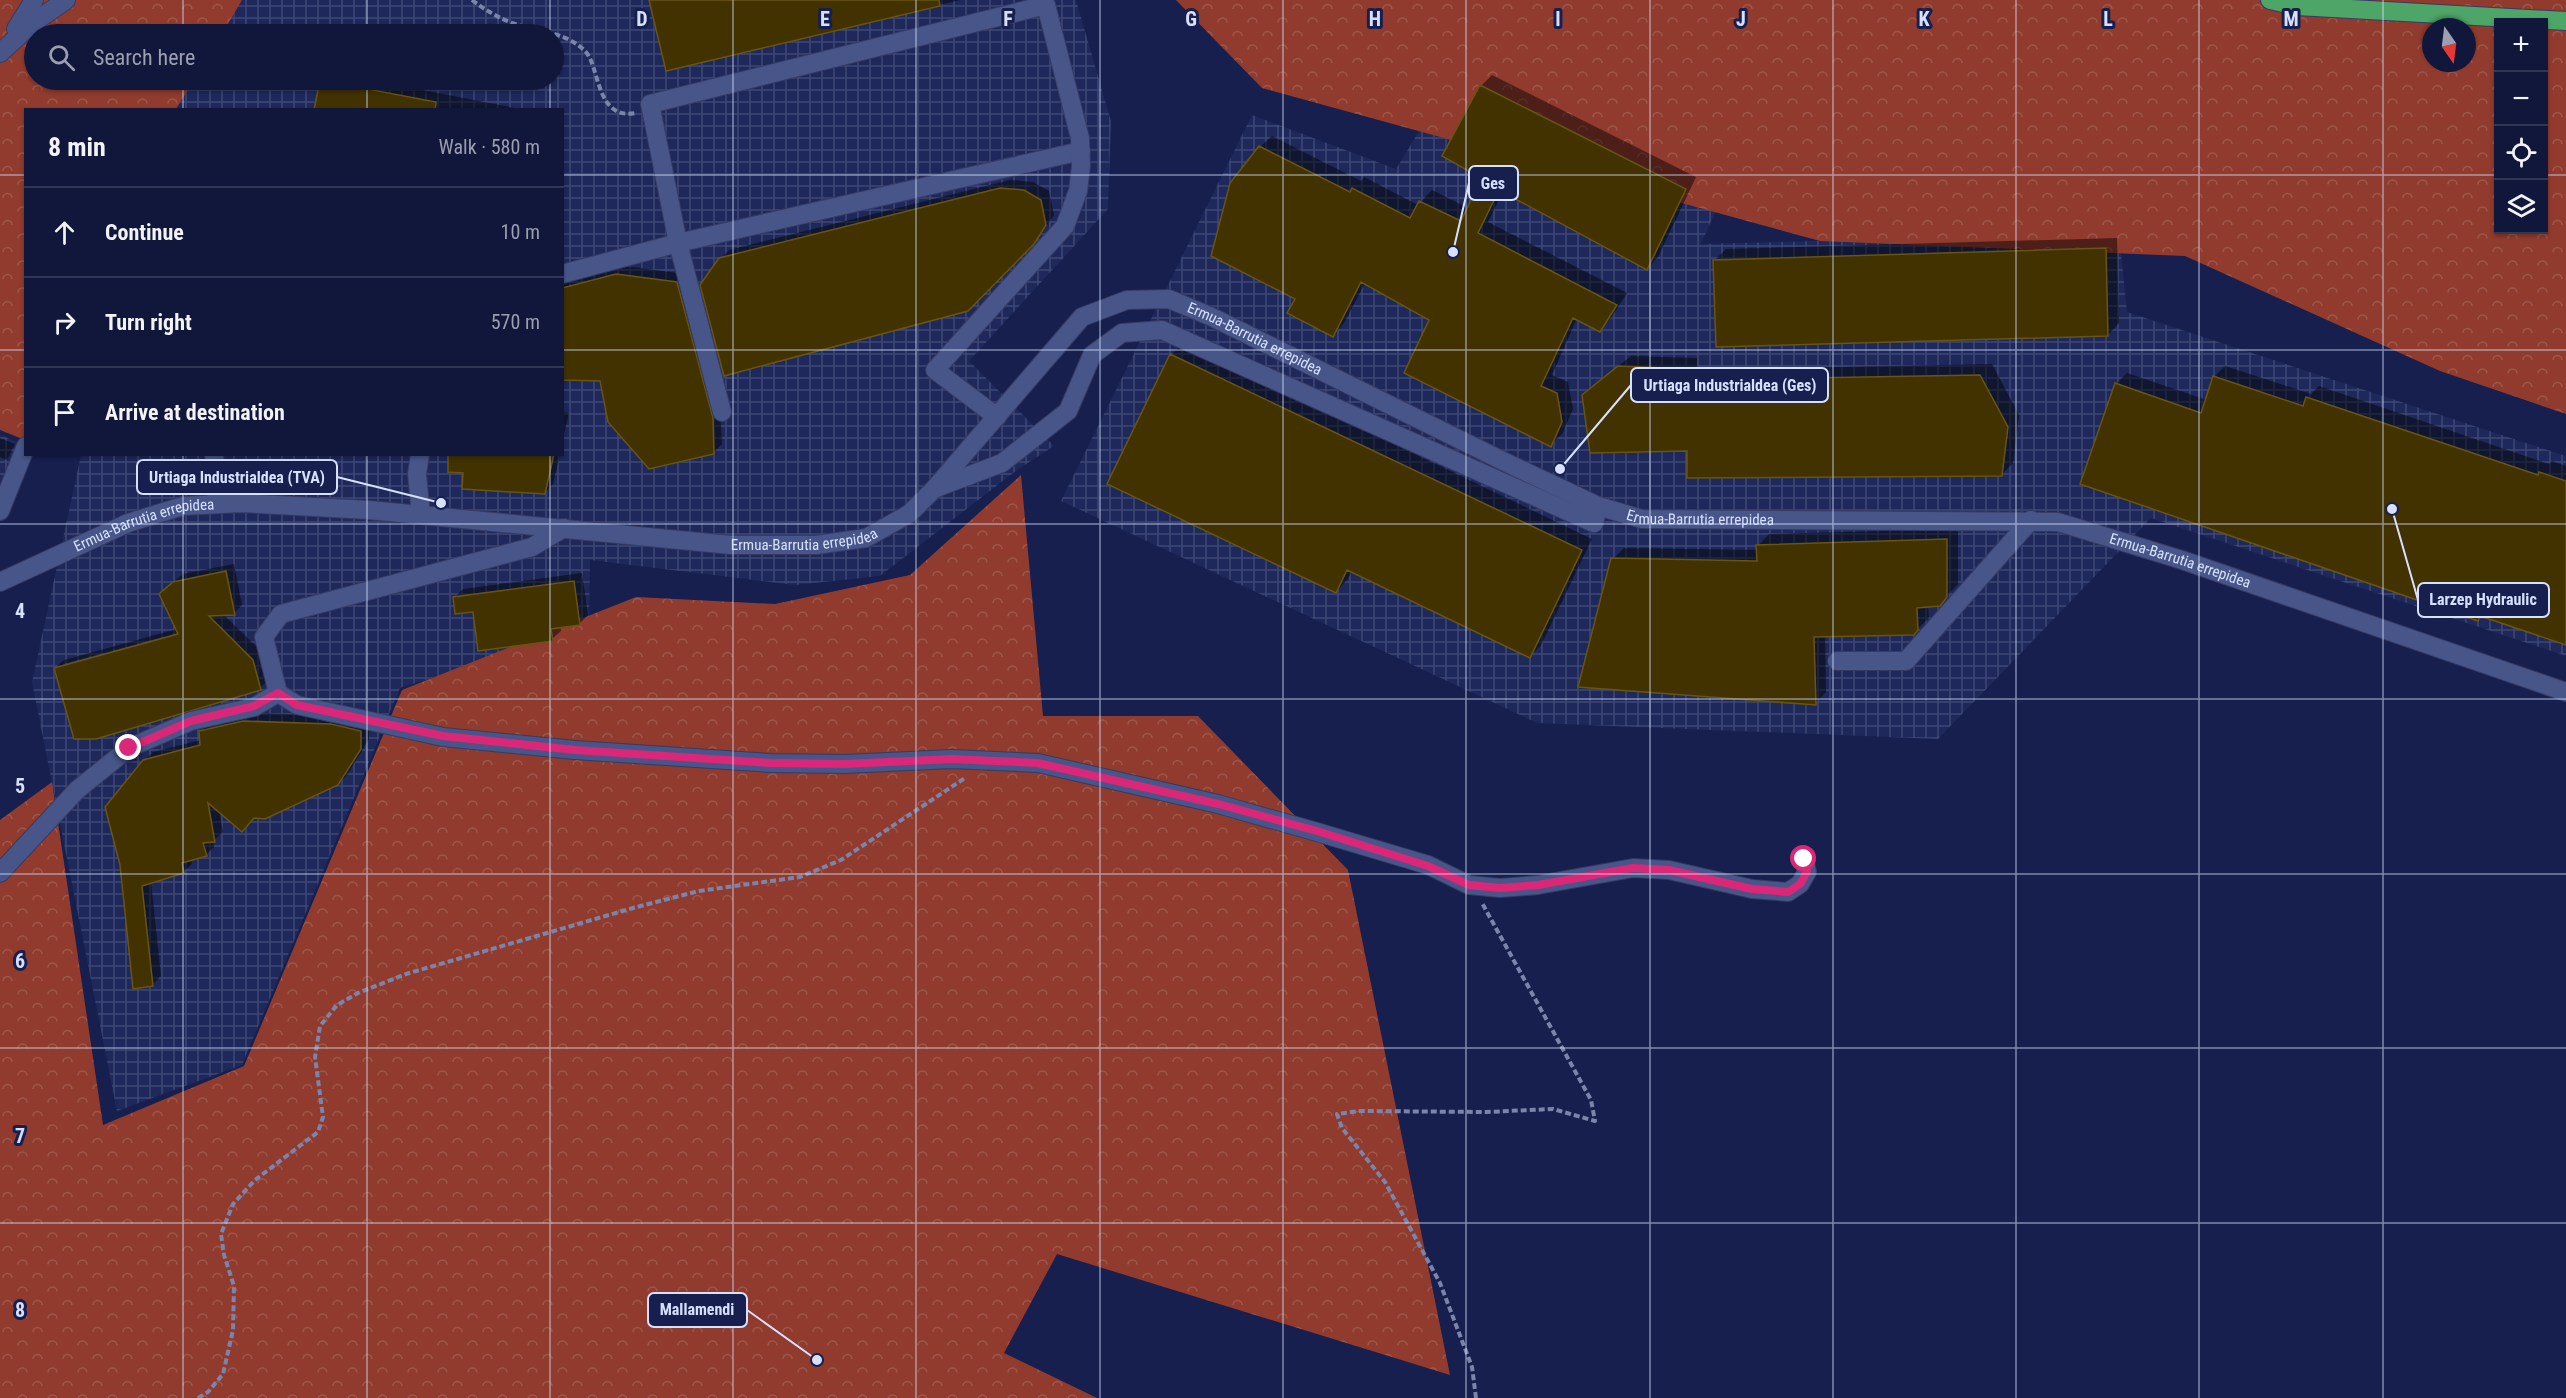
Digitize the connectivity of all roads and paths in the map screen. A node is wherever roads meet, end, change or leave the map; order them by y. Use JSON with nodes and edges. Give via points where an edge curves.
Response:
{"nodes":[{"id":1,"x":34,"y":0,"type":"edge"},
{"id":2,"x":66,"y":0,"type":"edge"},
{"id":3,"x":472,"y":0,"type":"edge"},
{"id":4,"x":2270,"y":0,"type":"edge"},
{"id":5,"x":2566,"y":21,"type":"edge"},
{"id":6,"x":31,"y":24,"type":"edge"},
{"id":7,"x":517,"y":24,"type":"edge"},
{"id":8,"x":24,"y":30,"type":"edge"},
{"id":9,"x":564,"y":36,"type":"edge"},
{"id":10,"x":0,"y":52,"type":"edge"},
{"id":11,"x":651,"y":110,"type":"junction"},
{"id":12,"x":1081,"y":151,"type":"junction"},
{"id":13,"x":678,"y":243,"type":"junction"},
{"id":14,"x":564,"y":273,"type":"edge"},
{"id":15,"x":722,"y":412,"type":"dead end"},
{"id":16,"x":997,"y":417,"type":"junction"},
{"id":17,"x":24,"y":451,"type":"edge"},
{"id":18,"x":214,"y":456,"type":"edge"},
{"id":19,"x":420,"y":456,"type":"edge"},
{"id":20,"x":934,"y":488,"type":"junction"},
{"id":21,"x":217,"y":504,"type":"junction"},
{"id":22,"x":1598,"y":506,"type":"junction"},
{"id":23,"x":0,"y":512,"type":"edge"},
{"id":24,"x":421,"y":515,"type":"junction"},
{"id":25,"x":2031,"y":520,"type":"junction"},
{"id":26,"x":564,"y":528,"type":"junction"},
{"id":27,"x":0,"y":582,"type":"edge"},
{"id":28,"x":1837,"y":661,"type":"dead end"},
{"id":29,"x":2566,"y":692,"type":"edge"},
{"id":30,"x":278,"y":693,"type":"junction"},
{"id":31,"x":991,"y":761,"type":"junction"},
{"id":32,"x":1804,"y":859,"type":"dead end"},
{"id":33,"x":0,"y":873,"type":"edge"},
{"id":34,"x":1469,"y":885,"type":"junction"},
{"id":35,"x":198,"y":1398,"type":"edge"},
{"id":36,"x":1476,"y":1398,"type":"edge"}],
"edges":[{"from":1,"to":10,"type":"street"},
{"from":2,"to":6,"type":"street"},
{"from":3,"to":7,"type":"path","via":[[489,13]]},
{"from":4,"to":5,"type":"highway","via":[[2297,6]]},
{"from":8,"to":10,"type":"street"},
{"from":9,"to":11,"type":"path","via":[[588,53],[601,93],[613,108],[628,114]]},
{"from":11,"to":12,"type":"street","via":[[650,104],[1046,5]]},
{"from":11,"to":13,"type":"street"},
{"from":12,"to":13,"type":"street"},
{"from":12,"to":16,"type":"street","via":[[1078,191],[1065,226],[935,370]]},
{"from":13,"to":14,"type":"street"},
{"from":13,"to":15,"type":"street"},
{"from":16,"to":20,"type":"street","name":"Ermua-Barrutia errepidea"},
{"from":16,"to":22,"type":"street","name":"Ermua-Barrutia errepidea","via":[[1082,317],[1127,300],[1169,299]]},
{"from":17,"to":23,"type":"street"},
{"from":18,"to":21,"type":"street"},
{"from":19,"to":24,"type":"street","via":[[417,474]]},
{"from":20,"to":22,"type":"street","via":[[1002,463],[1068,411],[1092,355],[1122,333],[1162,330],[1594,523]]},
{"from":20,"to":26,"type":"street","name":"Ermua-Barrutia errepidea","via":[[909,513],[866,538],[816,545],[731,545]]},
{"from":21,"to":24,"type":"street","name":"Ermua-Barrutia errepidea","via":[[241,502]]},
{"from":21,"to":27,"type":"street","name":"Ermua-Barrutia errepidea","via":[[183,506],[129,523]]},
{"from":22,"to":25,"type":"street","name":"Ermua-Barrutia errepidea","via":[[1642,519]]},
{"from":24,"to":26,"type":"street","name":"Ermua-Barrutia errepidea"},
{"from":25,"to":28,"type":"street","via":[[1906,661]]},
{"from":25,"to":29,"type":"street","name":"Ermua-Barrutia errepidea","via":[[2058,522],[2182,560]]},
{"from":26,"to":30,"type":"street","via":[[532,547],[281,614],[264,637]]},
{"from":30,"to":31,"type":"street","via":[[297,705],[443,736],[564,748],[771,763]]},
{"from":30,"to":33,"type":"street","via":[[254,706],[191,721],[129,748],[78,790]]},
{"from":31,"to":34,"type":"street","via":[[1065,768],[1218,804],[1428,866]]},
{"from":31,"to":35,"type":"path","via":[[841,860],[800,877],[699,891],[633,908],[406,975],[337,1005],[320,1026],[315,1057],[323,1117],[318,1132],[255,1180],[233,1204],[221,1234],[234,1286],[233,1330],[223,1374]]},
{"from":32,"to":34,"type":"street","via":[[1807,872],[1800,884],[1788,892],[1752,889],[1669,870],[1633,868],[1538,885]]},
{"from":34,"to":36,"type":"path","via":[[1591,1100],[1595,1120],[1553,1109],[1337,1114],[1342,1128],[1385,1182],[1440,1283],[1472,1367]]}]}
